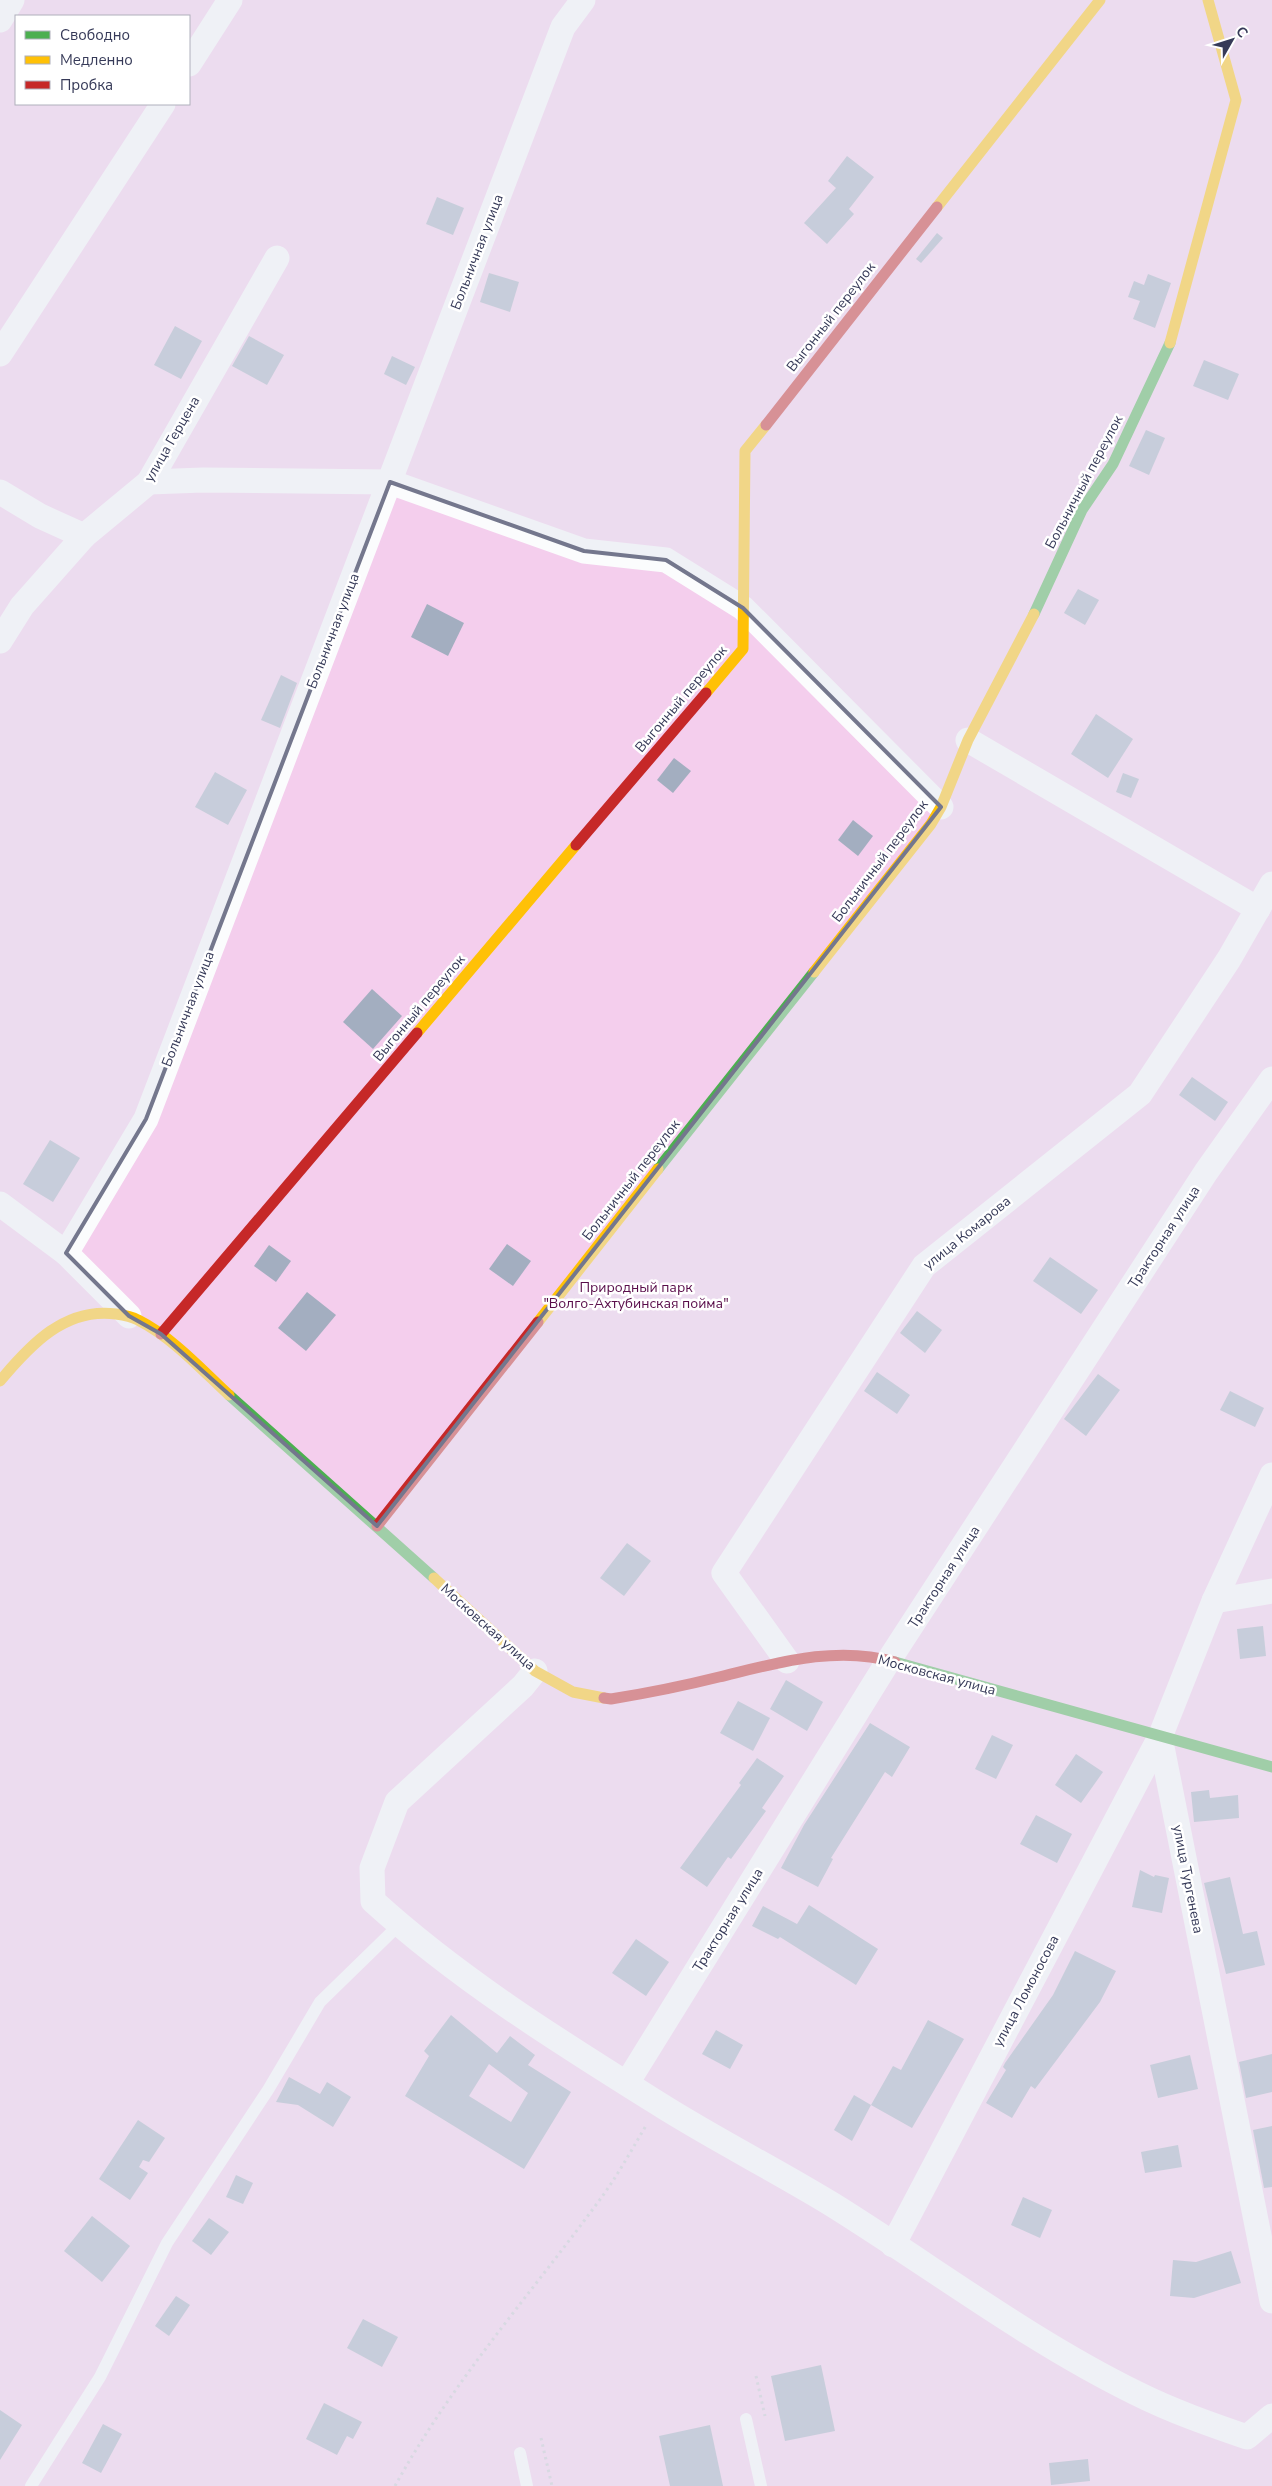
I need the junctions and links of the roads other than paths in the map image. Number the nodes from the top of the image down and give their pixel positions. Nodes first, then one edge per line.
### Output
1 (12, 0) edge
2 (230, 0) edge
3 (583, 0) edge
4 (1100, 0) edge
5 (1208, 0) edge
6 (0, 20) edge
7 (190, 62) edge
8 (162, 105) edge
9 (277, 258) dead end
10 (0, 354) edge
11 (149, 482) junction
12 (390, 482) junction
13 (0, 492) edge
14 (84, 536) junction
15 (743, 608) junction
16 (0, 641) edge
17 (968, 740) junction
18 (941, 807) junction
19 (1272, 884) edge
20 (1258, 909) junction
21 (1272, 1079) edge
22 (0, 1204) edge
23 (66, 1253) junction
24 (129, 1316) junction
25 (161, 1334) junction
26 (0, 1381) edge
27 (1272, 1475) edge
28 (377, 1526) junction
29 (1272, 1592) edge
30 (1214, 1601) junction
31 (889, 1660) junction
32 (787, 1661) junction
33 (536, 1671) junction
34 (1160, 1737) junction
35 (1272, 1767) edge
36 (399, 1925) junction
37 (627, 2083) junction
38 (893, 2245) junction
39 (1272, 2301) edge
40 (1272, 2416) edge
41 (746, 2419) dead end
42 (1247, 2437) junction
43 (1272, 2441) edge
44 (520, 2452) dead end
45 (31, 2486) edge
46 (527, 2486) edge
47 (761, 2486) edge

1 - 6 street
2 - 7 street
3 - 12 street, Больничная улица
4 - 15 street, Выгонный переулок
5 - 17 street, Больничный переулок
8 - 10 street
9 - 11 street, улица Герцена
11 - 12 street
11 - 14 street, улица Герцена
12 - 15 street
12 - 23 street, Больничная улица
13 - 14 street
14 - 16 street, улица Герцена
15 - 18 street
15 - 25 street, Выгонный переулок
17 - 18 street, Больничный переулок
17 - 20 street
18 - 28 street, Больничный переулок
19 - 20 street, улица Комарова
20 - 32 street, улица Комарова
21 - 31 street, Тракторная улица
22 - 23 street, Московская улица
23 - 24 street, Московская улица
24 - 25 street, Московская улица
24 - 26 street
25 - 28 street, Московская улица
27 - 30 street
28 - 33 street, Московская улица
29 - 30 street
30 - 34 street
31 - 32 street, Московская улица
31 - 34 street, Московская улица
31 - 37 street, Тракторная улица
32 - 33 street, Московская улица
33 - 36 street
34 - 35 street, Московская улица
34 - 38 street, улица Ломоносова
34 - 39 street, улица Тургенева
36 - 37 street
36 - 45 lane
37 - 38 street
38 - 42 street
40 - 42 street
41 - 47 lane
42 - 43 street
44 - 46 lane

